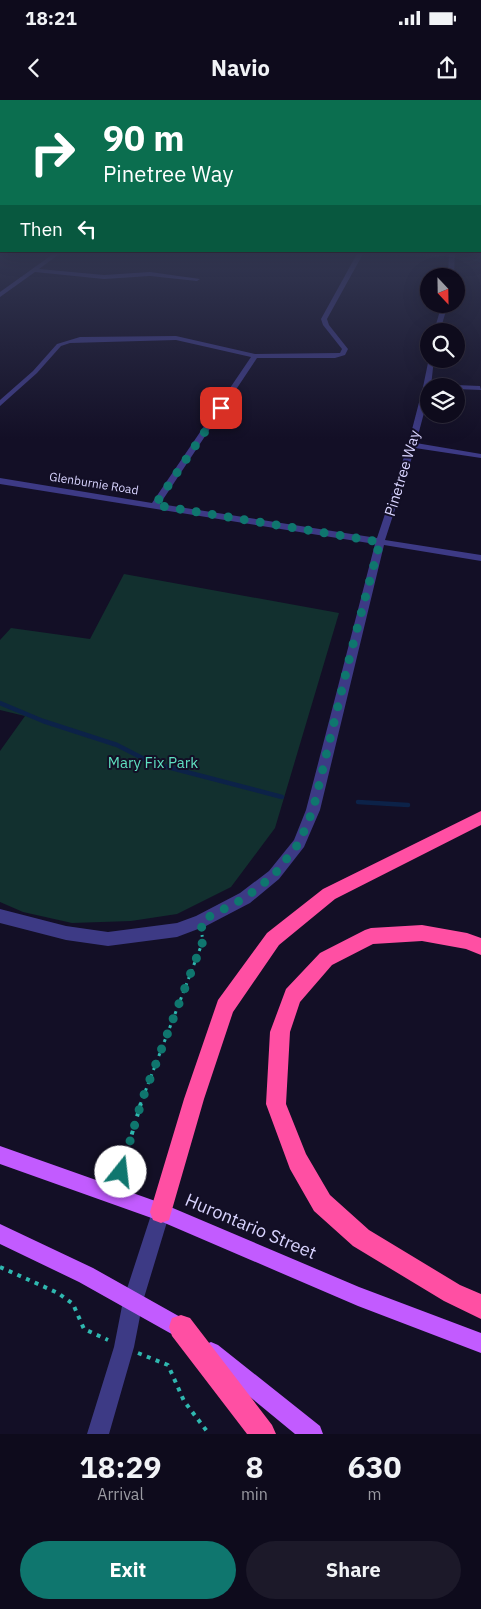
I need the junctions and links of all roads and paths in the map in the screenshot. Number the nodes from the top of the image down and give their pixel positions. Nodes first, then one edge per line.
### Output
1 (327, 314) edge
2 (255, 356) junction
3 (465, 387) edge
4 (480, 388) edge
5 (0, 404) edge
6 (420, 416) edge
7 (412, 445) junction
8 (481, 456) edge
9 (0, 481) edge
10 (155, 505) junction
11 (380, 542) junction
12 (481, 558) edge
13 (481, 818) edge
14 (0, 916) edge
15 (201, 921) junction
16 (481, 947) edge
17 (0, 1155) edge
18 (121, 1172) dead end
19 (162, 1212) junction
20 (0, 1234) edge
21 (0, 1267) edge
22 (133, 1301) junction
23 (481, 1308) edge
24 (181, 1328) junction
25 (89, 1333) dead end
26 (481, 1343) edge
27 (168, 1365) dead end
28 (98, 1434) edge
29 (209, 1434) edge
30 (263, 1434) edge
31 (312, 1434) edge

1 - 2 street
2 - 5 street
2 - 10 street
3 - 4 street
6 - 7 street, Pinetree Way
7 - 8 street
7 - 11 street, Pinetree Way
9 - 10 street, Glenburnie Road
10 - 11 street, Glenburnie Road
11 - 12 street, Glenburnie Road
11 - 15 street, Pinetree Way
13 - 19 highway
14 - 15 street, Pinetree Way
15 - 18 path
16 - 23 highway
17 - 19 main road, Hurontario Street
19 - 22 street
19 - 26 main road, Hurontario Street
20 - 22 main road
21 - 25 path
22 - 24 main road
22 - 28 street
24 - 30 highway
24 - 31 main road
27 - 29 path

